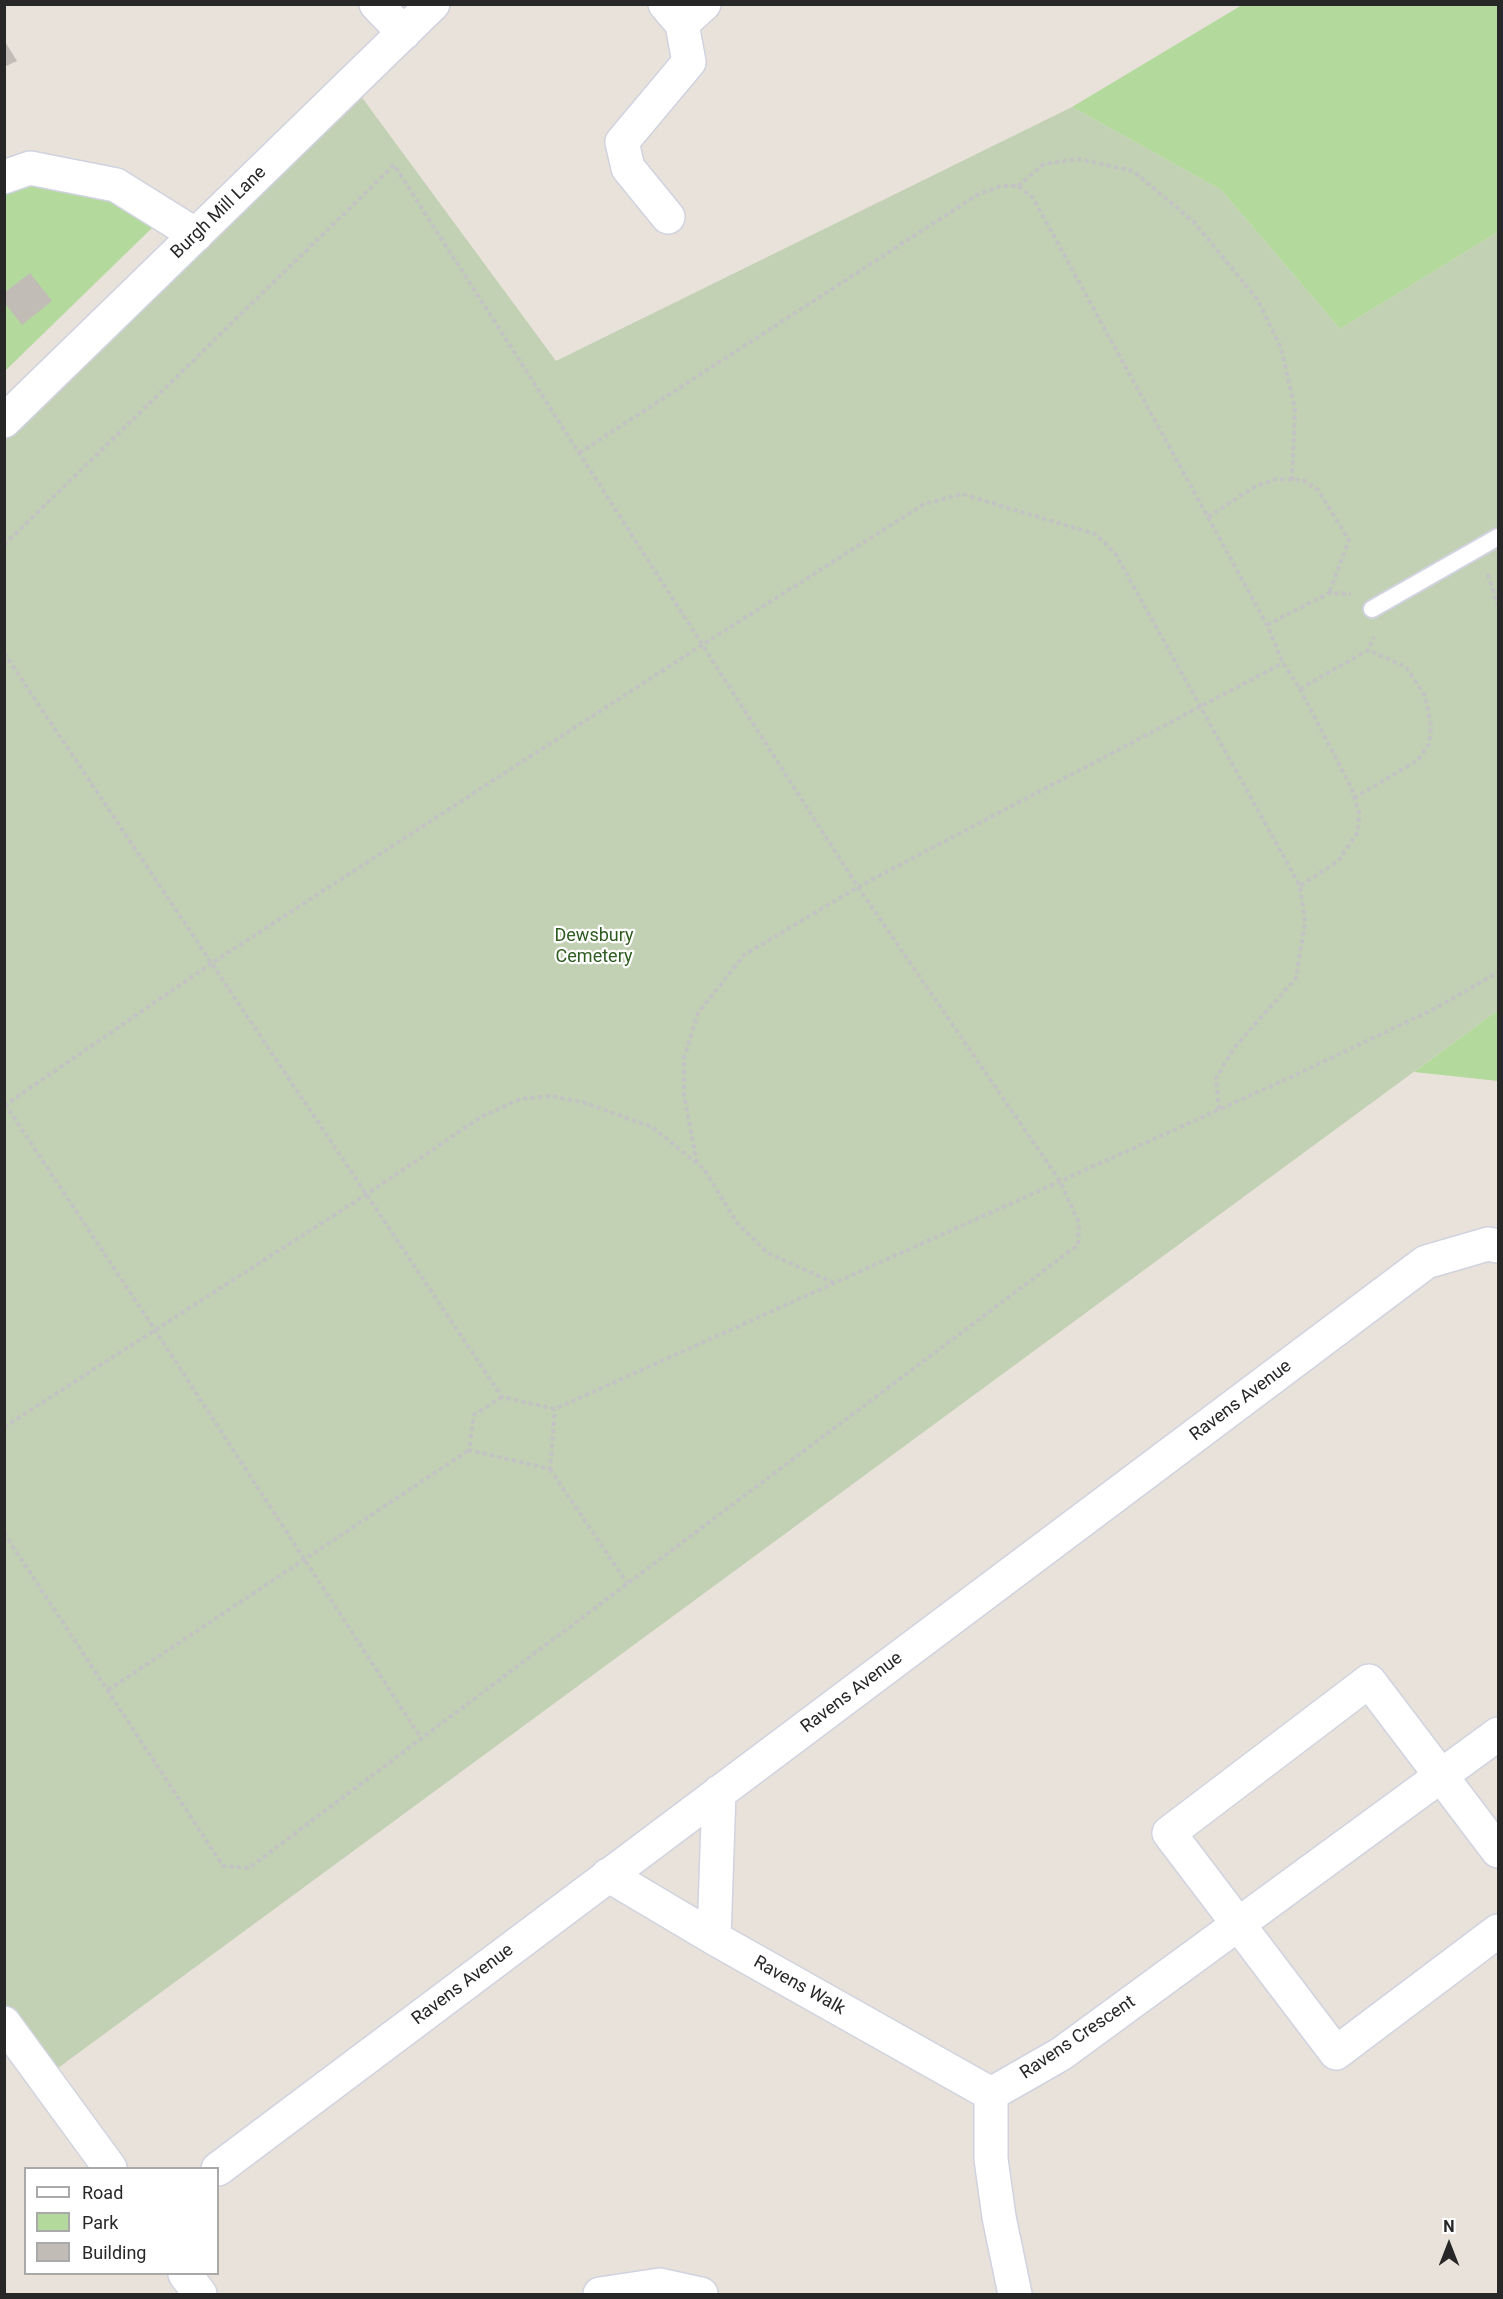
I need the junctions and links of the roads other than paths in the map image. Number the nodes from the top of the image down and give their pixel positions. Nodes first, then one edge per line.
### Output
1 (376, 4) edge
2 (433, 4) edge
3 (684, 11) edge
4 (404, 33) junction
5 (4, 177) edge
6 (668, 217) dead end
7 (196, 235) junction
8 (4, 421) edge
9 (1498, 537) edge
10 (1372, 609) road end
11 (1498, 1246) edge
12 (1498, 1734) edge
13 (1442, 1776) junction
14 (719, 1792) junction
15 (1498, 1851) edge
16 (608, 1875) junction
17 (1239, 1924) junction
18 (1498, 1931) edge
19 (714, 1938) junction
20 (4, 2023) edge
21 (991, 2094) junction
22 (109, 2167) edge
23 (219, 2168) edge
24 (186, 2275) edge
25 (200, 2295) edge
26 (600, 2295) edge
27 (701, 2295) edge
28 (1015, 2295) edge

1 - 4 street
2 - 4 street, Burgh Mill Lane
3 - 6 street
4 - 7 street, Burgh Mill Lane
5 - 7 street
7 - 8 street, Burgh Mill Lane
9 - 10 lane
11 - 14 street, Ravens Avenue
12 - 13 street, Ravens Crescent
13 - 15 street
13 - 17 street, Ravens Crescent
13 - 17 street
14 - 16 street, Ravens Avenue
14 - 19 street
16 - 19 street, Ravens Walk
16 - 23 street, Ravens Avenue
17 - 18 street
17 - 21 street, Ravens Crescent
19 - 21 street, Ravens Walk
20 - 22 street
21 - 28 street
24 - 25 street
26 - 27 street

